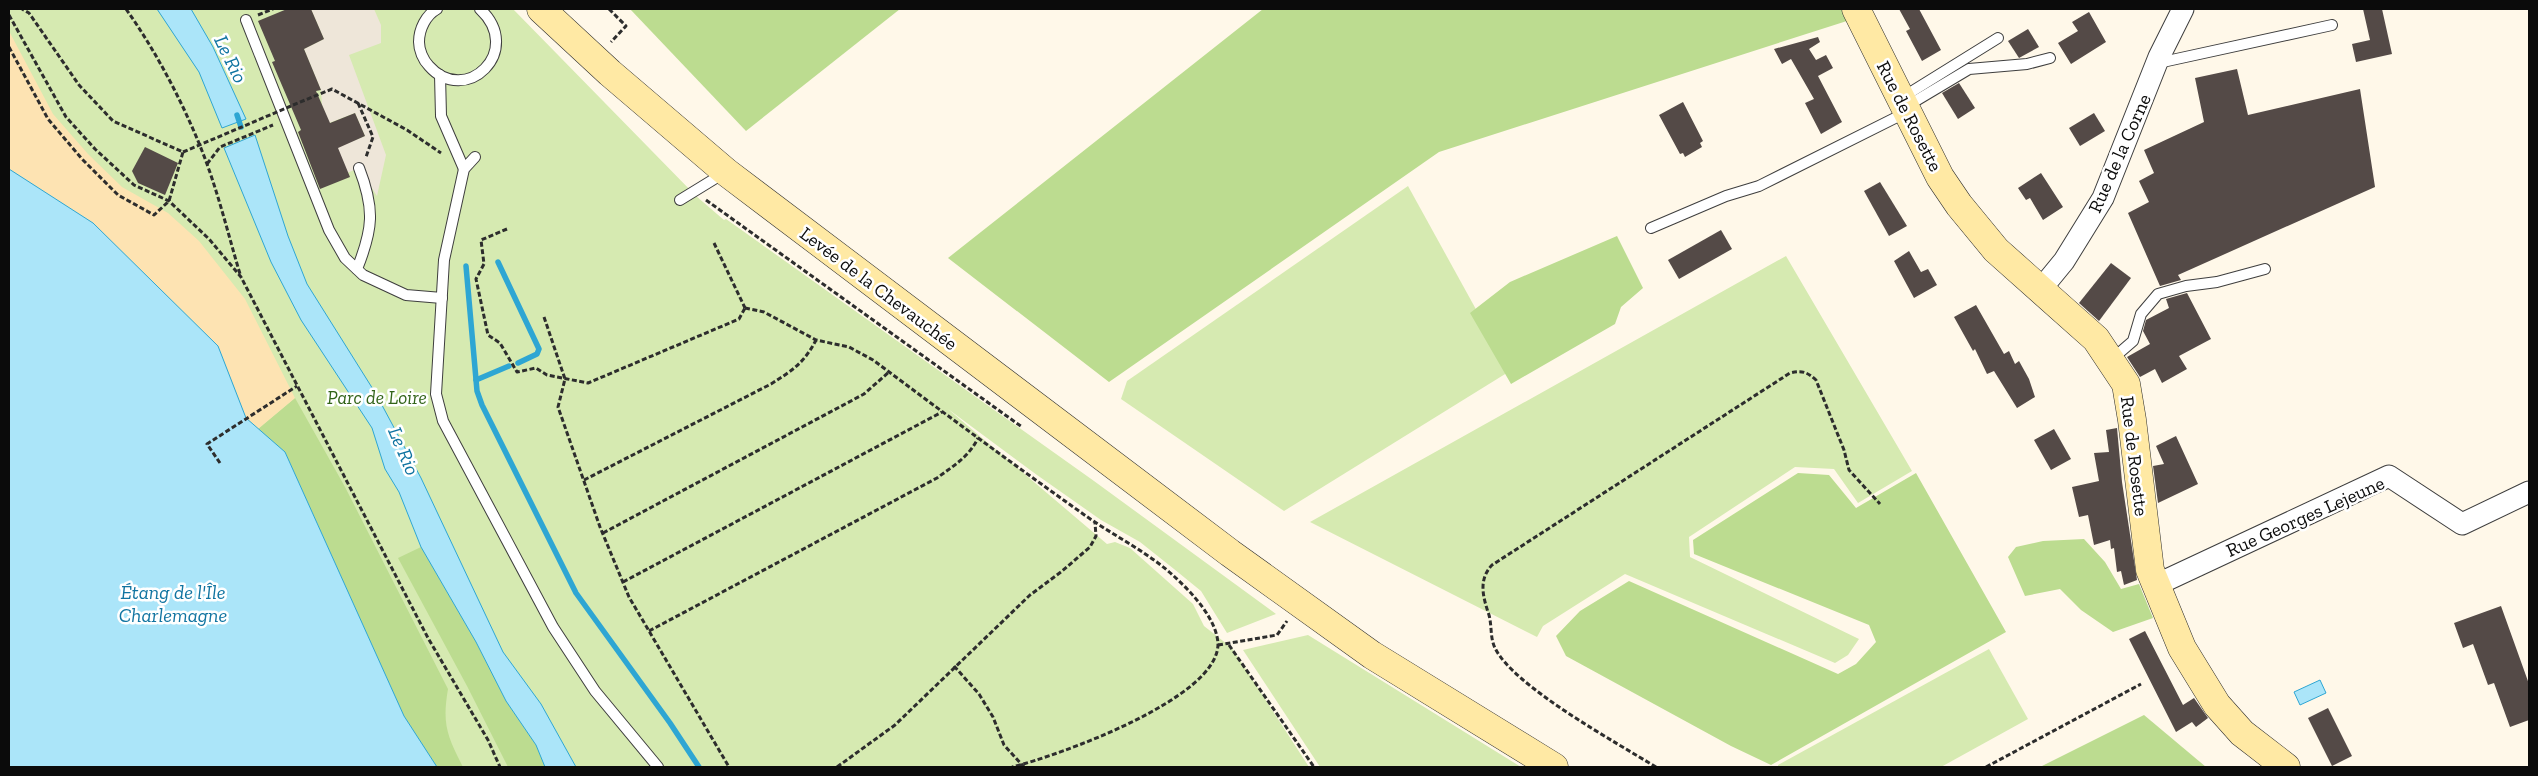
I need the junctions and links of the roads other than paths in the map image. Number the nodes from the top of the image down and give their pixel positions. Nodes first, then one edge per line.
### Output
1 (437, 9) edge
2 (480, 9) edge
3 (541, 9) edge
4 (1856, 9) edge
5 (2183, 9) edge
6 (246, 20) dead end
7 (2332, 25) dead end
8 (1998, 38) dead end
9 (2050, 58) dead end
10 (2157, 63) junction
11 (440, 75) junction
12 (1905, 105) junction
13 (475, 157) dead end
14 (359, 168) road end
15 (464, 169) junction
16 (726, 172) junction
17 (680, 200) dead end
18 (1651, 228) dead end
19 (2265, 269) dead end
20 (358, 270) junction
21 (2041, 289) junction
22 (442, 298) junction
23 (2110, 360) junction
24 (2529, 492) edge
25 (2156, 585) junction
26 (658, 767) edge
27 (1554, 767) edge
28 (2286, 767) edge

1 - 11 lane
2 - 11 lane
3 - 16 street, Levée de la Chevauchée
4 - 12 street, Rue de Rosette
5 - 10 street, Rue de la Corne
6 - 20 lane
7 - 10 lane
8 - 12 lane
9 - 12 lane
10 - 21 street, Rue de la Corne
11 - 15 lane
12 - 18 lane
12 - 21 street, Rue de Rosette
13 - 15 lane
14 - 20 lane
15 - 22 lane
16 - 17 lane
16 - 27 street, Levée de la Chevauchée
19 - 23 lane
20 - 22 lane
21 - 23 street, Rue de Rosette
22 - 26 lane
23 - 25 street, Rue de Rosette
24 - 25 street, Rue Georges Lejeune
25 - 28 street, Rue de Rosette

